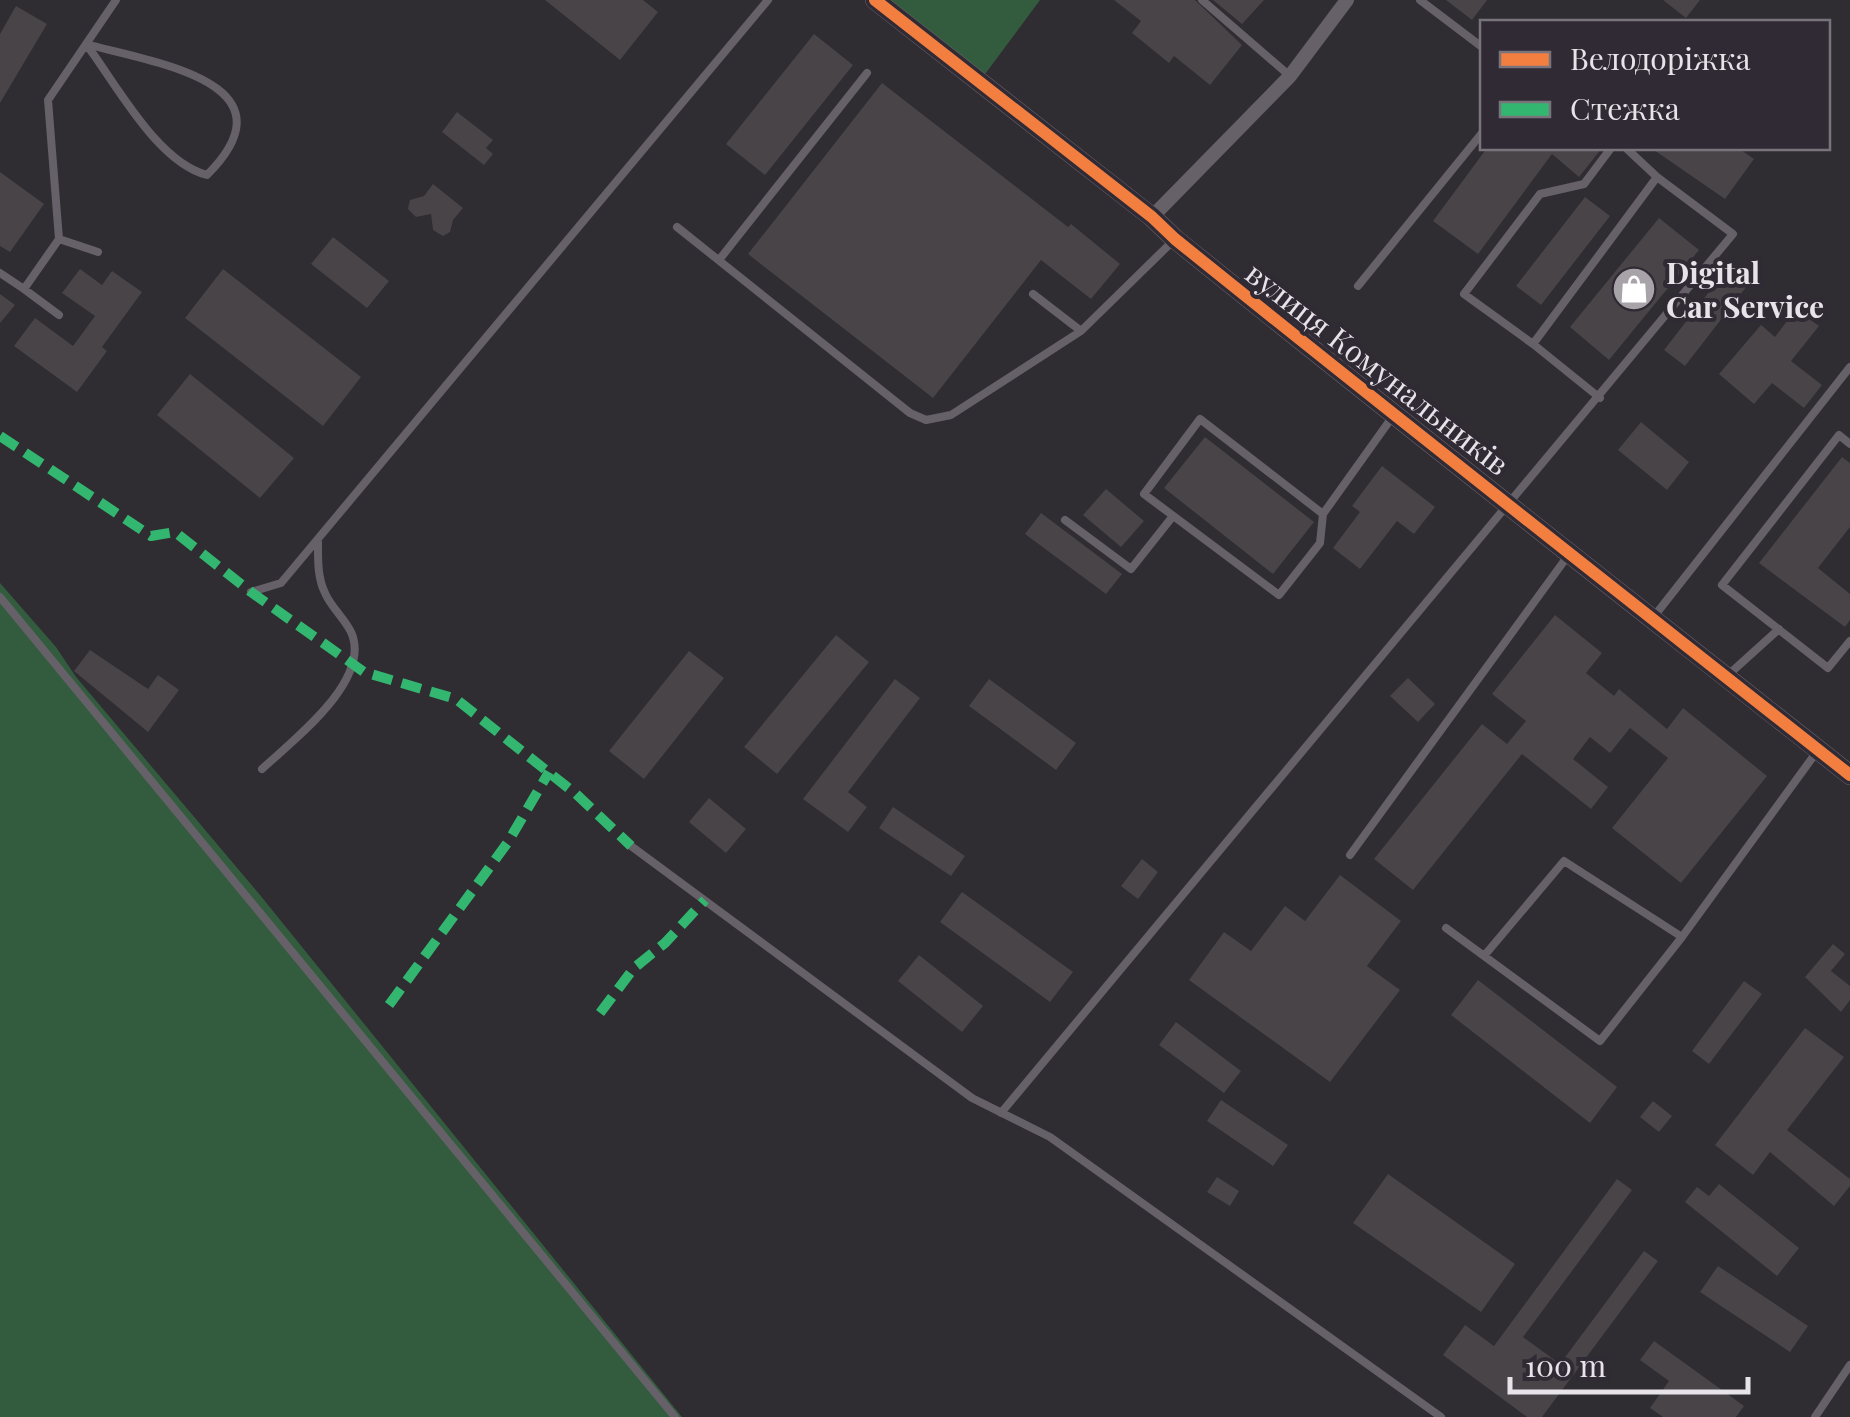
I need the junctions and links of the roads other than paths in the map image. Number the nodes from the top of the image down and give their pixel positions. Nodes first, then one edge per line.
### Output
1 (116, 0) edge
2 (768, 0) edge
3 (876, 0) edge
4 (1202, 0) edge
5 (1347, 0) edge
6 (1420, 0) edge
7 (86, 44) junction
8 (1480, 45) edge
9 (866, 73) dead end
10 (1290, 76) junction
11 (1480, 136) edge
12 (1610, 150) edge
13 (1628, 150) edge
14 (1657, 177) junction
15 (1152, 217) junction
16 (677, 227) dead end
17 (59, 239) junction
18 (1175, 239) junction
19 (98, 252) dead end
20 (719, 260) junction
21 (0, 273) edge
22 (1358, 286) dead end
23 (24, 288) junction
24 (1033, 294) dead end
25 (59, 315) dead end
26 (1081, 331) junction
27 (1532, 344) junction
28 (1850, 367) edge
29 (1600, 398) junction
30 (1393, 416) junction
31 (1850, 444) edge
32 (1510, 503) junction
33 (1323, 514) junction
34 (1173, 516) junction
35 (1065, 520) dead end
36 (318, 539) junction
37 (1570, 554) junction
38 (251, 592) dead end
39 (0, 597) edge
40 (1651, 620) junction
41 (1779, 629) junction
42 (1850, 641) edge
43 (1726, 676) junction
44 (1818, 750) junction
45 (262, 768) dead end
46 (1850, 775) edge
47 (630, 846) dead end
48 (1350, 855) dead end
49 (1446, 928) dead end
50 (1682, 937) junction
51 (1484, 956) junction
52 (1001, 1113) junction
53 (1850, 1365) edge
54 (675, 1417) edge
55 (1441, 1417) edge
56 (1814, 1417) edge

1 - 7 lane
2 - 36 lane
3 - 15 street, вулиця Комунальників
4 - 10 lane
5 - 10 street
6 - 8 lane
7 - 7 lane
7 - 17 lane
9 - 20 lane
10 - 15 street
11 - 22 lane
12 - 27 lane
13 - 14 lane
14 - 27 lane
14 - 29 lane
15 - 18 street, вулиця Комунальників
16 - 20 lane
17 - 19 lane
17 - 23 lane
18 - 26 lane
18 - 30 street, вулиця Комунальників
20 - 26 lane
21 - 23 lane
23 - 25 lane
24 - 26 lane
27 - 29 lane
28 - 40 lane
29 - 32 lane
30 - 32 street, вулиця Комунальників
30 - 33 lane
31 - 41 lane
32 - 37 street, вулиця Комунальників
32 - 52 lane
33 - 34 lane
33 - 34 lane
34 - 35 lane
36 - 38 lane
36 - 45 lane
37 - 40 street, вулиця Комунальників
37 - 48 lane
39 - 54 lane
40 - 43 street, вулиця Комунальників
41 - 42 lane
41 - 43 lane
43 - 44 street, вулиця Комунальників
44 - 46 street, вулиця Комунальників
44 - 50 lane
47 - 52 lane
49 - 51 lane
50 - 51 lane
50 - 51 lane
52 - 55 lane
53 - 56 lane

